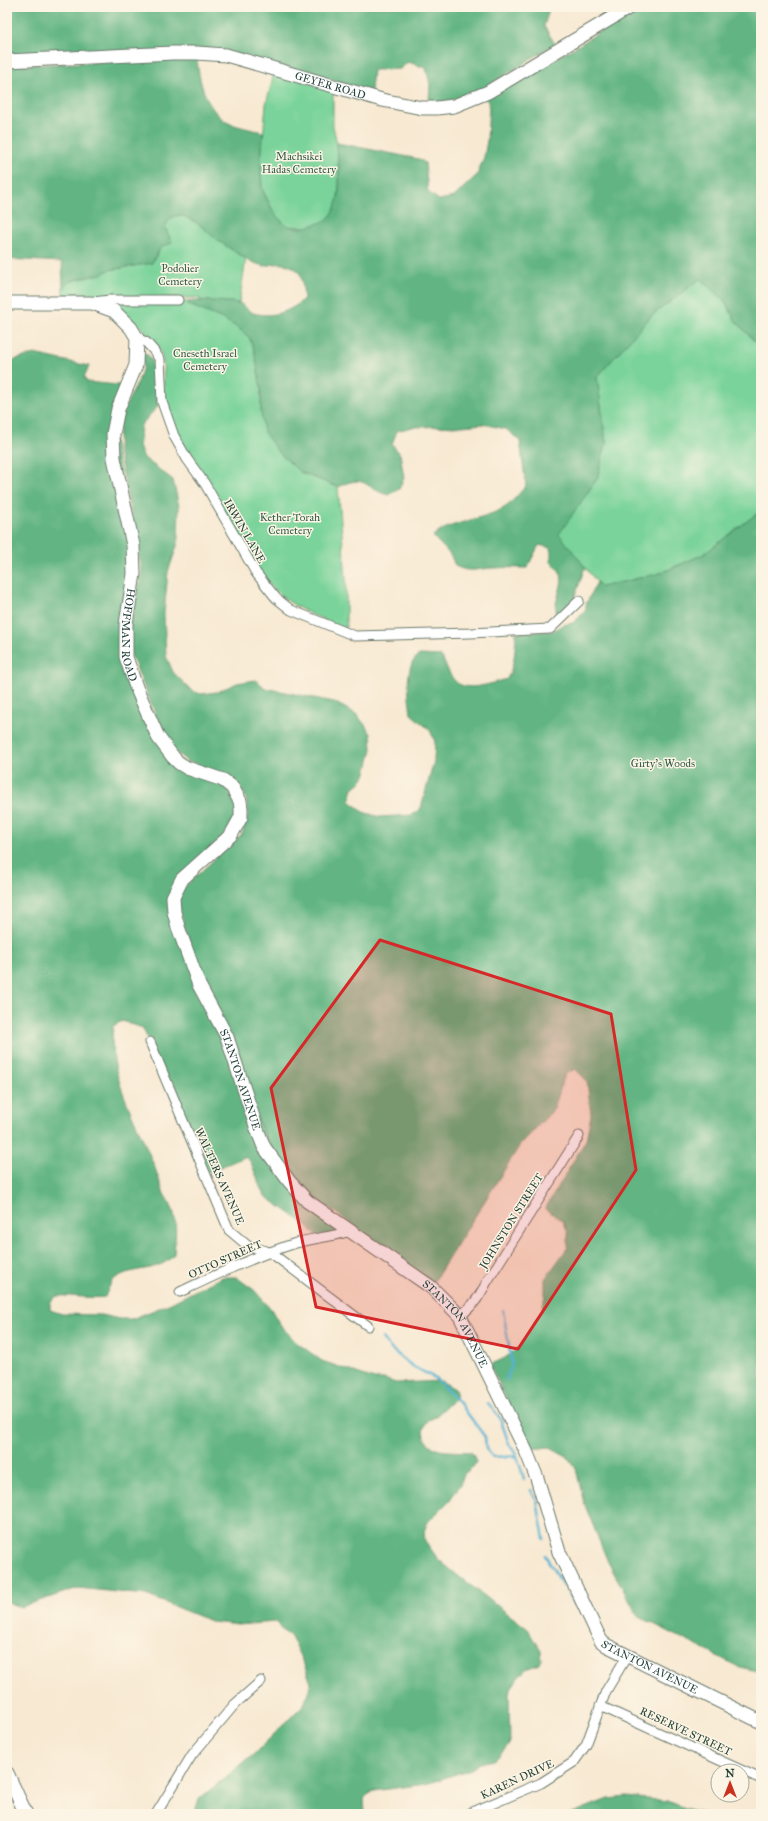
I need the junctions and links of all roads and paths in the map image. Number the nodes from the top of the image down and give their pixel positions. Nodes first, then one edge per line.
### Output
1 (630, 7) edge
2 (7, 61) edge
3 (178, 300) dead end
4 (7, 303) edge
5 (92, 303) junction
6 (137, 338) junction
7 (578, 601) dead end
8 (173, 897) joint
9 (150, 1042) dead end
10 (580, 1136) dead end
11 (350, 1231) junction
12 (270, 1252) junction
13 (180, 1292) dead end
14 (460, 1316) junction
15 (368, 1326) dead end
16 (627, 1656) junction
17 (261, 1681) dead end
18 (600, 1706) junction
19 (761, 1722) edge
20 (7, 1773) edge
21 (761, 1779) edge
22 (26, 1814) edge
23 (156, 1814) edge
24 (468, 1814) edge

1 - 2 street, GEYER ROAD
3 - 5 street
4 - 5 street
5 - 6 street
6 - 7 street, IRWIN LANE
6 - 8 street, HOFFMAN ROAD
8 - 11 street, STANTON AVENUE
9 - 12 street, WALTERS AVENUE
10 - 14 street, JOHNSTON STREET
11 - 12 street, OTTO STREET
11 - 14 street, STANTON AVENUE
12 - 13 street, OTTO STREET
12 - 15 street, WALTERS AVENUE
14 - 16 street, STANTON AVENUE
16 - 18 street, KAREN DRIVE
16 - 19 street, STANTON AVENUE
17 - 23 street
18 - 21 street, RESERVE STREET
18 - 24 street, KAREN DRIVE
20 - 22 street

